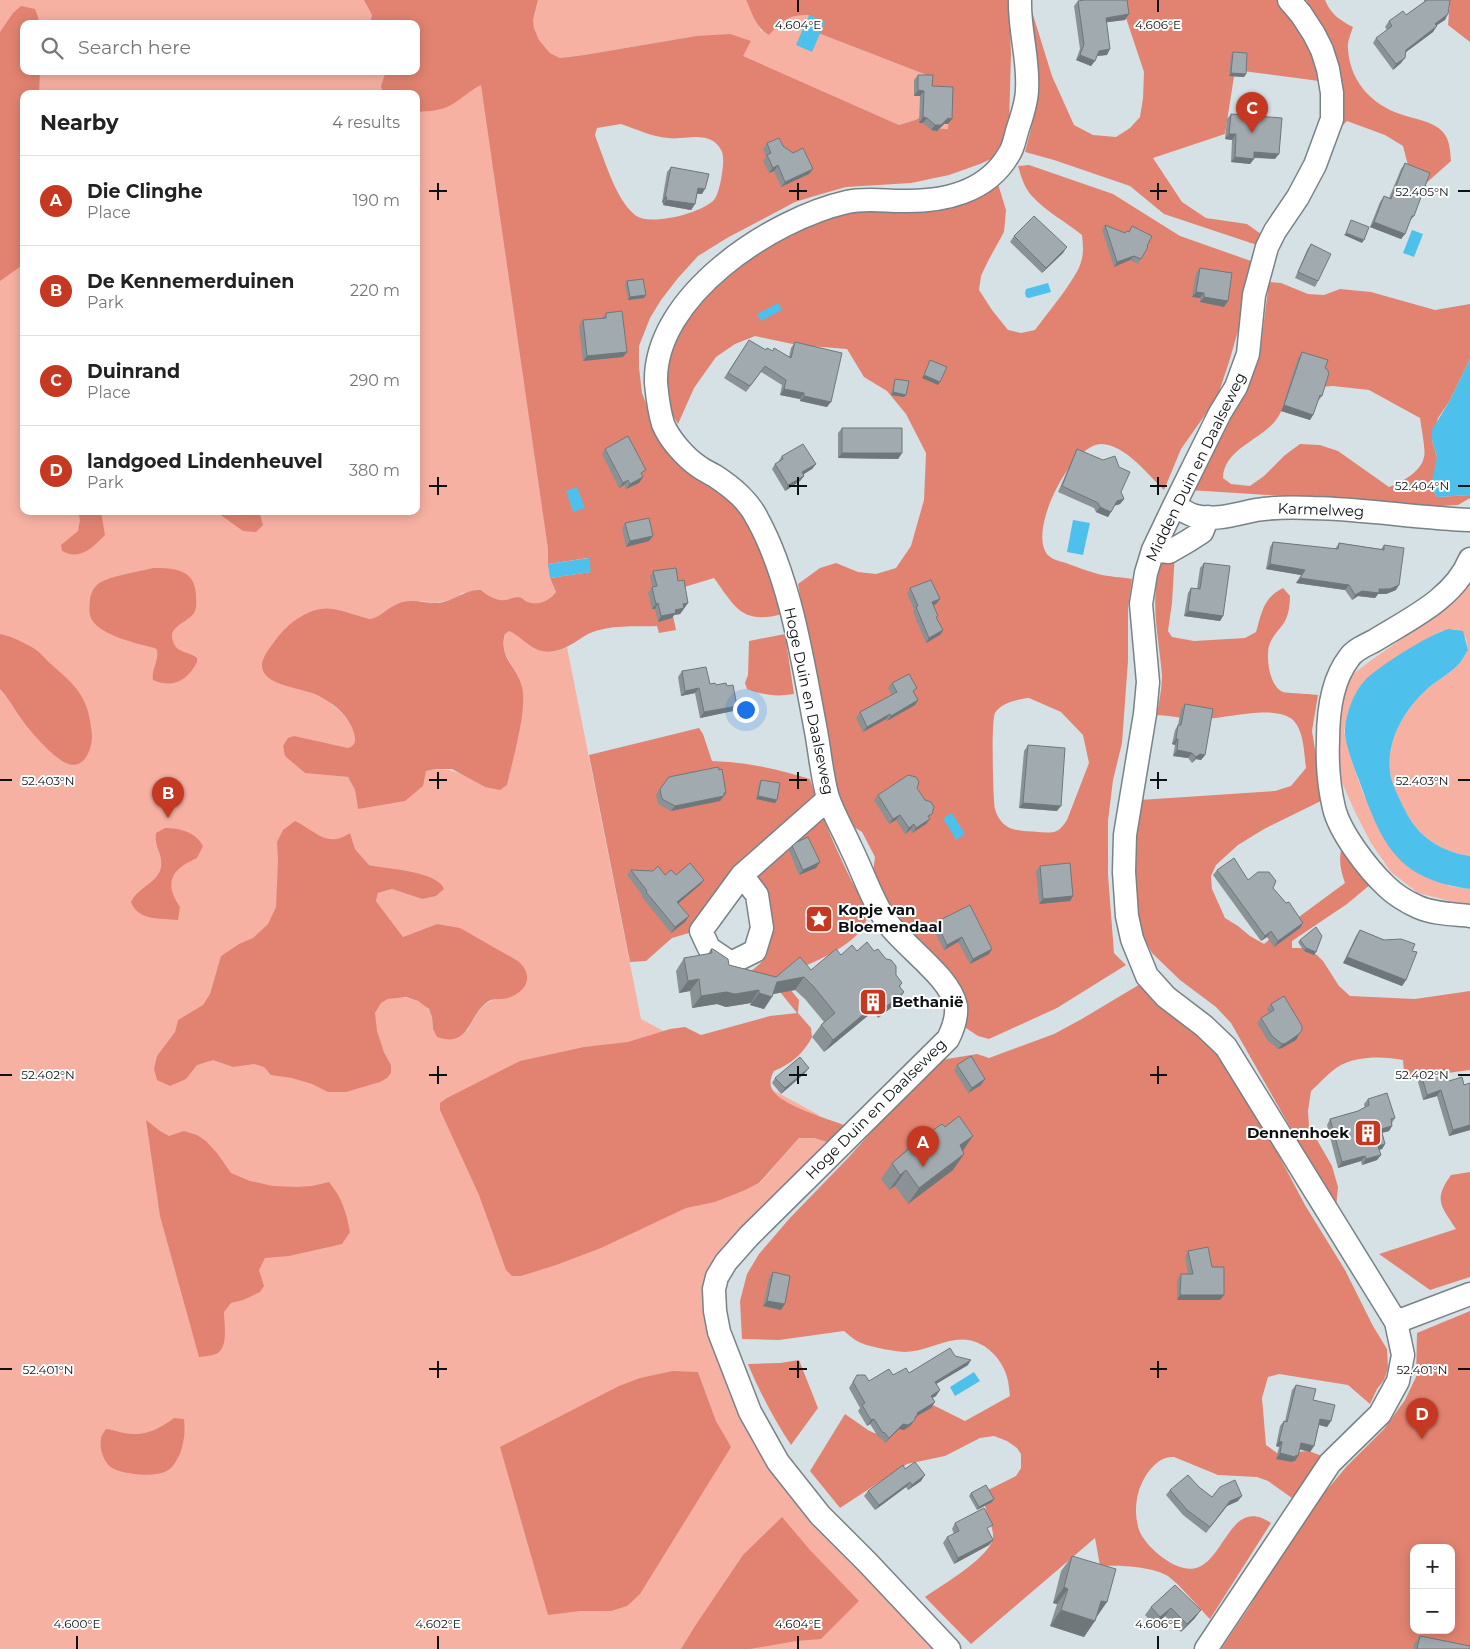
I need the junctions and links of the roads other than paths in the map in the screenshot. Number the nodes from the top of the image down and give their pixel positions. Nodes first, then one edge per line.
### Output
1 (1020, 0) edge
2 (1289, 0) edge
3 (1174, 506) junction
4 (1208, 517) junction
5 (1470, 520) edge
6 (1153, 550) junction
7 (1470, 559) edge
8 (828, 799) junction
9 (742, 874) dead end
10 (1470, 916) edge
11 (1470, 1294) edge
12 (1396, 1322) junction
13 (949, 1649) edge
14 (1206, 1649) edge

1 - 8 street, Hoge Duin en Daalseweg
2 - 3 street, Midden Duin en Daalseweg
3 - 4 street, Karmelweg
3 - 6 street, Midden Duin en Daalseweg
4 - 5 street, Karmelweg
4 - 6 street
6 - 12 street, Midden Duin en Daalseweg
7 - 10 street
8 - 9 street
8 - 13 street, Hoge Duin en Daalseweg
11 - 12 street
12 - 14 street, Midden Duin en Daalseweg

